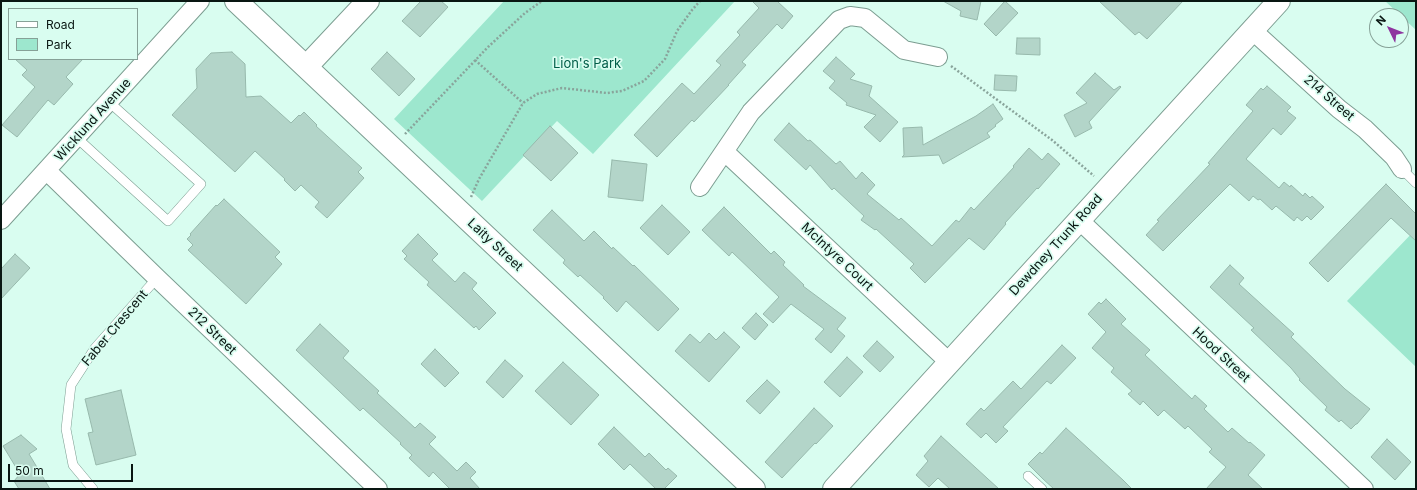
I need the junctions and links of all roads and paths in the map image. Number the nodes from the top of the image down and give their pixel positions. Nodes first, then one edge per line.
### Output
1 (200, 1) edge
2 (236, 1) edge
3 (368, 1) edge
4 (542, 1) edge
5 (700, 1) edge
6 (1279, 1) edge
7 (1252, 30) junction
8 (938, 57) joint
9 (475, 60) junction
10 (306, 66) junction
11 (109, 102) junction
12 (523, 103) junction
13 (77, 138) junction
14 (392, 148) junction
15 (725, 152) junction
16 (1402, 169) joint
17 (47, 171) junction
18 (1416, 183) edge
19 (700, 187) dead end
20 (1108, 188) junction
21 (462, 213) junction
22 (1, 220) edge
23 (1079, 220) junction
24 (157, 278) junction
25 (949, 362) junction
26 (1028, 476) dead end
27 (93, 489) edge
28 (378, 489) edge
29 (754, 489) edge
30 (834, 489) edge
31 (1042, 489) edge
32 (1364, 489) edge

1 - 11 street, Wicklund Avenue
2 - 10 street, Laity Street
3 - 10 street
4 - 9 path
5 - 12 path
6 - 7 street, Dewdney Trunk Road
7 - 16 street, 214 Street
7 - 20 street, Dewdney Trunk Road
8 - 15 street
8 - 20 path
9 - 12 path
9 - 14 path
10 - 14 street, Laity Street
11 - 13 street, Wicklund Avenue
11 - 13 lane
12 - 21 path
13 - 17 street, Wicklund Avenue
14 - 21 street, Laity Street
15 - 19 street
15 - 25 street, McIntyre Court
16 - 18 lane
17 - 22 street, Wicklund Avenue
17 - 24 street, 212 Street
20 - 23 street, Dewdney Trunk Road
21 - 29 street, Laity Street
23 - 25 street, Dewdney Trunk Road
23 - 32 street, Hood Street
24 - 27 lane, Faber Crescent
24 - 28 street, 212 Street
25 - 30 street, Dewdney Trunk Road
26 - 31 lane

